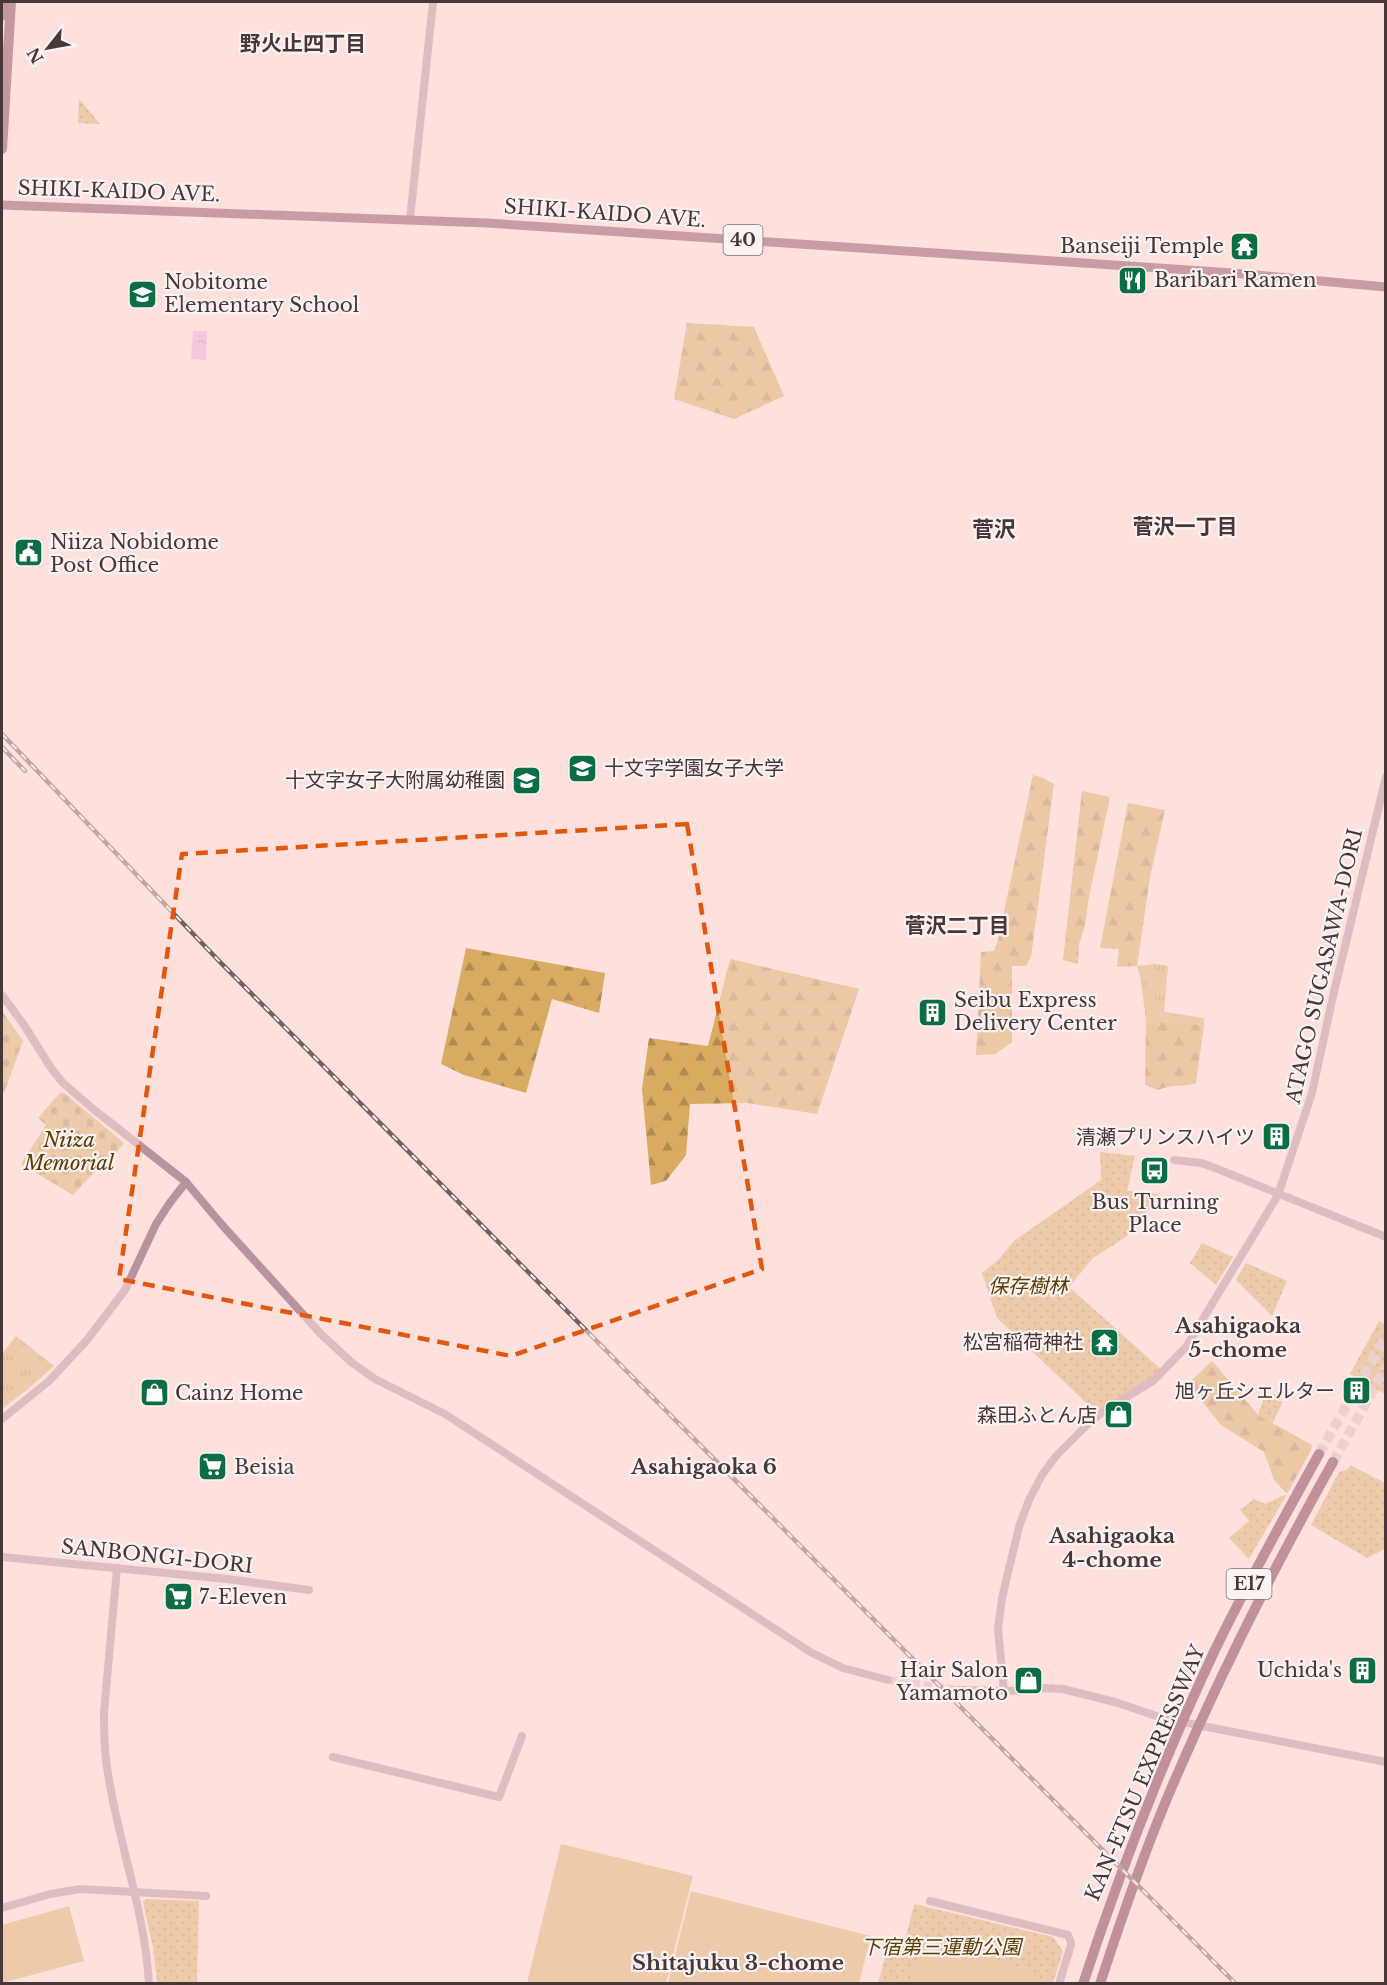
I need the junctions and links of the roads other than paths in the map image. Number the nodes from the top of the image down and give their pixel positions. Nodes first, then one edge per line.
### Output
1 (2, 2) edge
2 (11, 2) edge
3 (433, 2) edge
4 (2, 16) edge
5 (2, 149) edge
6 (2, 205) edge
7 (410, 219) junction
8 (1386, 287) edge
9 (1386, 777) edge
10 (2, 995) edge
11 (1174, 1160) dead end
12 (186, 1182) junction
13 (1278, 1195) junction
14 (1386, 1237) edge
15 (2, 1419) edge
16 (1319, 1454) tunnel mouth
17 (1333, 1462) tunnel mouth
18 (2, 1557) edge
19 (117, 1568) junction
20 (309, 1590) dead end
21 (888, 1680) tunnel mouth
22 (958, 1689) tunnel mouth
23 (1004, 1691) junction
24 (522, 1736) dead end
25 (333, 1757) dead end
26 (1386, 1762) edge
27 (134, 1891) junction
28 (206, 1896) dead end
29 (930, 1901) dead end
30 (2, 1908) edge
31 (149, 1983) edge
32 (1059, 1983) edge
33 (1083, 1983) edge
34 (1100, 1983) edge

1 - 4 highway
2 - 5 highway
3 - 7 street
6 - 7 main road, SHIKI-KAIDO AVE. / 40
7 - 8 main road, SHIKI-KAIDO AVE. / 40
9 - 13 street, ATAGO SUGASAWA-DORI
10 - 12 street
11 - 13 street
12 - 15 street
12 - 21 street
13 - 14 street
13 - 23 street, ATAGO SUGASAWA-DORI
16 - 33 highway, KAN-ETSU EXPRESSWAY / E17
17 - 34 highway, KAN-ETSU EXPRESSWAY / E17
18 - 19 street, SANBONGI-DORI
19 - 20 street, SANBONGI-DORI
19 - 27 street
22 - 23 street
23 - 26 street
24 - 25 street
27 - 28 street
27 - 30 street
27 - 31 street
29 - 32 street

